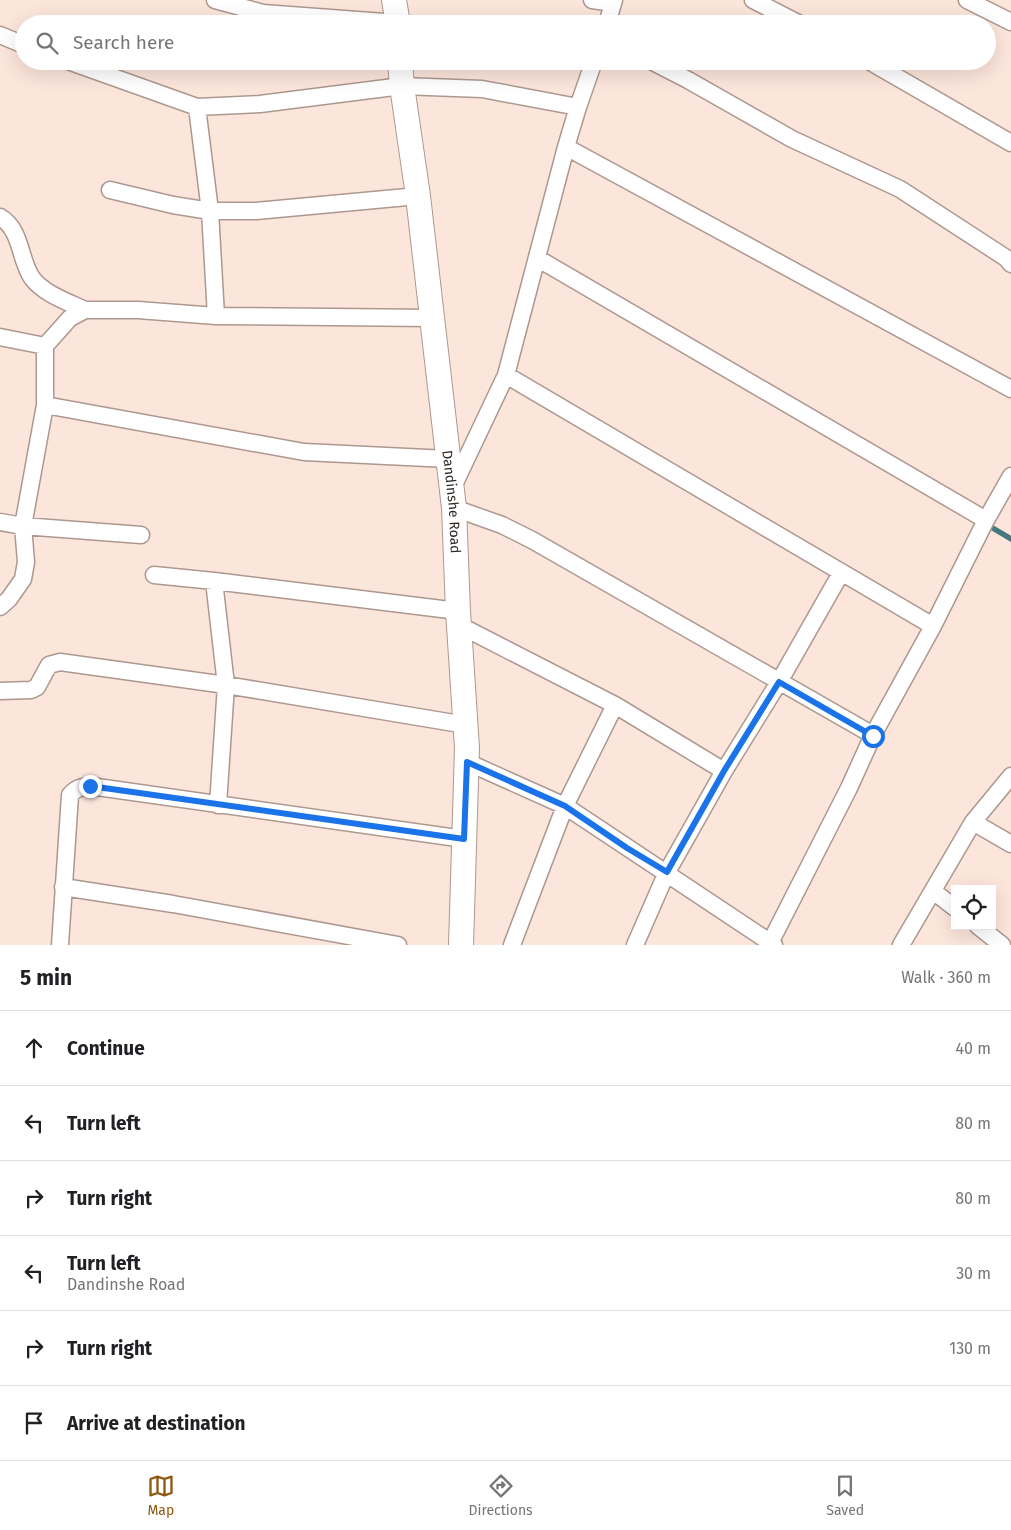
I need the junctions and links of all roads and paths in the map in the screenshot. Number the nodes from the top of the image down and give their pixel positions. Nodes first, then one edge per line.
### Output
1 (215, 0) edge
2 (592, 0) edge
3 (753, 0) edge
4 (967, 0) edge
5 (614, 2) edge
6 (352, 15) edge
7 (610, 15) edge
8 (782, 15) edge
9 (1011, 22) edge
10 (0, 35) edge
11 (15, 41) edge
12 (93, 70) edge
13 (401, 70) edge
14 (591, 70) edge
15 (669, 70) edge
16 (885, 70) edge
17 (402, 86) junction
18 (197, 107) junction
19 (578, 107) junction
20 (1011, 143) edge
21 (566, 147) junction
22 (110, 190) dead end
23 (418, 196) junction
24 (210, 211) junction
25 (0, 217) edge
26 (1009, 257) edge
27 (537, 258) junction
28 (85, 310) junction
29 (216, 316) junction
30 (432, 318) junction
31 (0, 337) edge
32 (45, 346) junction
33 (506, 375) junction
34 (1011, 389) edge
35 (45, 405) junction
36 (448, 460) junction
37 (1011, 476) edge
38 (453, 499) junction
39 (986, 520) junction
40 (0, 522) edge
41 (23, 526) junction
42 (141, 535) dead end
43 (841, 573) junction
44 (154, 575) dead end
45 (214, 581) junction
46 (0, 607) edge
47 (458, 618) junction
48 (933, 626) junction
49 (779, 682) junction
50 (226, 685) junction
51 (0, 692) edge
52 (615, 705) junction
53 (466, 725) junction
54 (873, 736) junction
55 (467, 762) junction
56 (724, 771) junction
57 (1011, 776) edge
58 (218, 805) junction
59 (565, 806) junction
60 (973, 822) junction
61 (464, 839) junction
62 (1011, 844) edge
63 (667, 872) junction
64 (63, 887) junction
65 (933, 891) junction
66 (951, 905) edge
67 (983, 930) edge
68 (464, 944) edge
69 (771, 944) edge
70 (60, 945) edge
71 (398, 945) edge
72 (512, 945) edge
73 (635, 945) edge
74 (902, 945) edge
75 (1002, 945) edge

1 - 6 street
2 - 5 street
3 - 8 street
4 - 9 street
5 - 7 street
10 - 11 street
12 - 18 street
13 - 17 street, Dandinshe Road
14 - 19 street
15 - 26 street
16 - 20 street
17 - 18 street
17 - 19 street
17 - 23 street, Dandinshe Road
18 - 24 street
19 - 21 street
21 - 27 street
21 - 34 street
22 - 24 street
23 - 24 street
23 - 30 street, Dandinshe Road
24 - 29 street
25 - 28 street
27 - 33 street
27 - 39 street
28 - 29 street
28 - 32 street
29 - 30 street
30 - 36 street, Dandinshe Road
31 - 32 street
32 - 35 street
33 - 38 street
33 - 43 street
35 - 36 street
35 - 41 street
36 - 38 street, Dandinshe Road
37 - 39 street
38 - 47 street, Dandinshe Road
38 - 49 street
39 - 48 street
40 - 41 street
41 - 42 street
41 - 46 street
43 - 48 street
43 - 49 street
44 - 45 street
45 - 47 street
45 - 50 street
47 - 52 street
47 - 53 street, Dandinshe Road
48 - 54 street
49 - 54 street
49 - 56 street
50 - 51 street
50 - 53 street
50 - 58 street
52 - 56 street
52 - 59 street
53 - 55 street, Dandinshe Road
54 - 69 street
55 - 59 street
55 - 61 street, Dandinshe Road
56 - 63 street
57 - 60 street
58 - 61 street
58 - 64 street
59 - 63 street
59 - 72 street
60 - 62 street
60 - 65 street
61 - 68 street, Dandinshe Road
63 - 69 street
63 - 73 street
64 - 70 street
64 - 71 street
65 - 66 street
65 - 74 street
67 - 75 street

